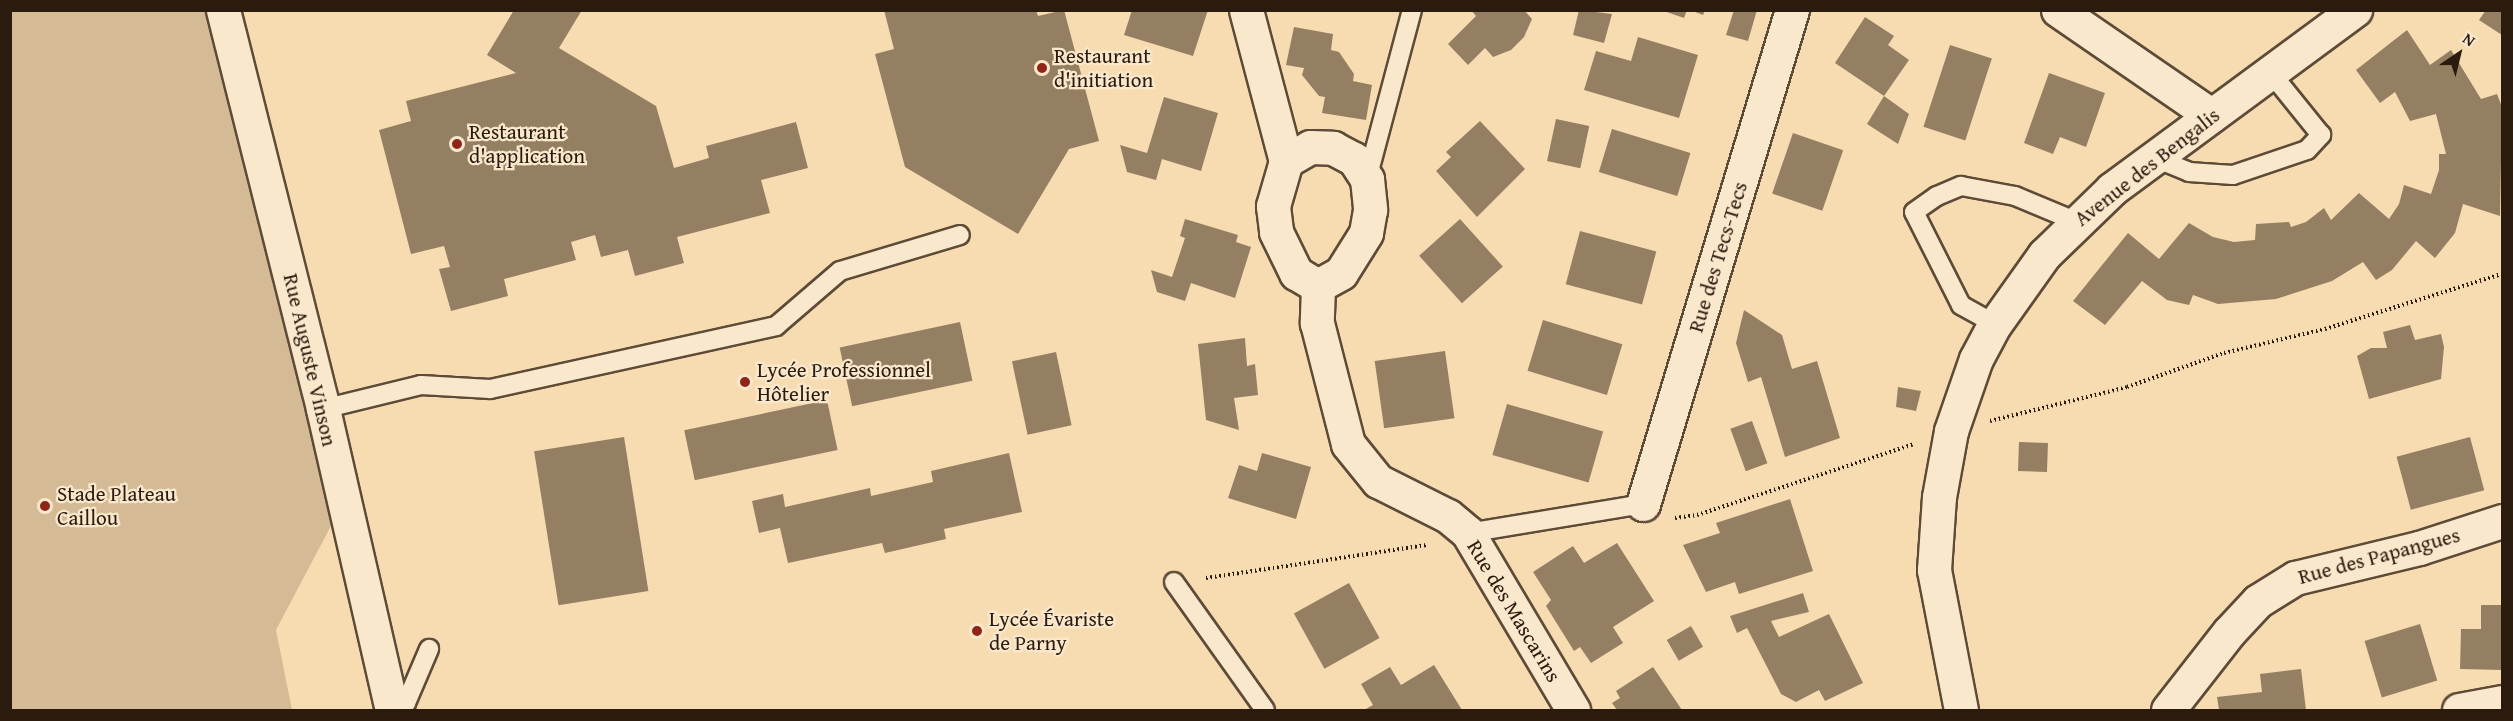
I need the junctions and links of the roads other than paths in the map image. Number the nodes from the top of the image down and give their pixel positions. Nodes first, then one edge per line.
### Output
1 (224, 10) edge
2 (1246, 10) edge
3 (1412, 10) edge
4 (1792, 10) edge
5 (2058, 10) edge
6 (2355, 10) edge
7 (2271, 73) junction
8 (2211, 115) junction
9 (2155, 158) junction
10 (1286, 161) junction
11 (1367, 179) junction
12 (2075, 221) junction
13 (960, 235) dead end
14 (1318, 286) junction
15 (1995, 324) junction
16 (323, 409) junction
17 (1643, 504) joint
18 (2502, 521) edge
19 (1468, 533) junction
20 (1174, 582) dead end
21 (429, 649) dead end
22 (2502, 702) edge
23 (392, 710) edge
24 (1265, 711) edge
25 (1573, 711) edge
26 (1961, 711) edge
27 (2168, 711) edge
28 (2459, 711) edge

1 - 16 street, Rue Auguste Vinson
2 - 10 street
3 - 11 lane
4 - 17 street, Rue des Tecs-Tecs
5 - 8 street
6 - 7 street, Avenue des Bengalis
7 - 8 street, Avenue des Bengalis
7 - 9 lane
8 - 9 street, Avenue des Bengalis
9 - 12 street, Avenue des Bengalis
10 - 11 street
10 - 14 street
11 - 14 street
12 - 15 street, Avenue des Bengalis
12 - 15 lane
13 - 16 lane
14 - 19 street, Rue des Mascarins
15 - 26 street, Avenue des Bengalis
16 - 23 street, Rue Auguste Vinson
17 - 19 lane
18 - 27 street, Rue des Papangues
19 - 25 street, Rue des Mascarins
20 - 24 lane
21 - 23 lane
22 - 28 street

